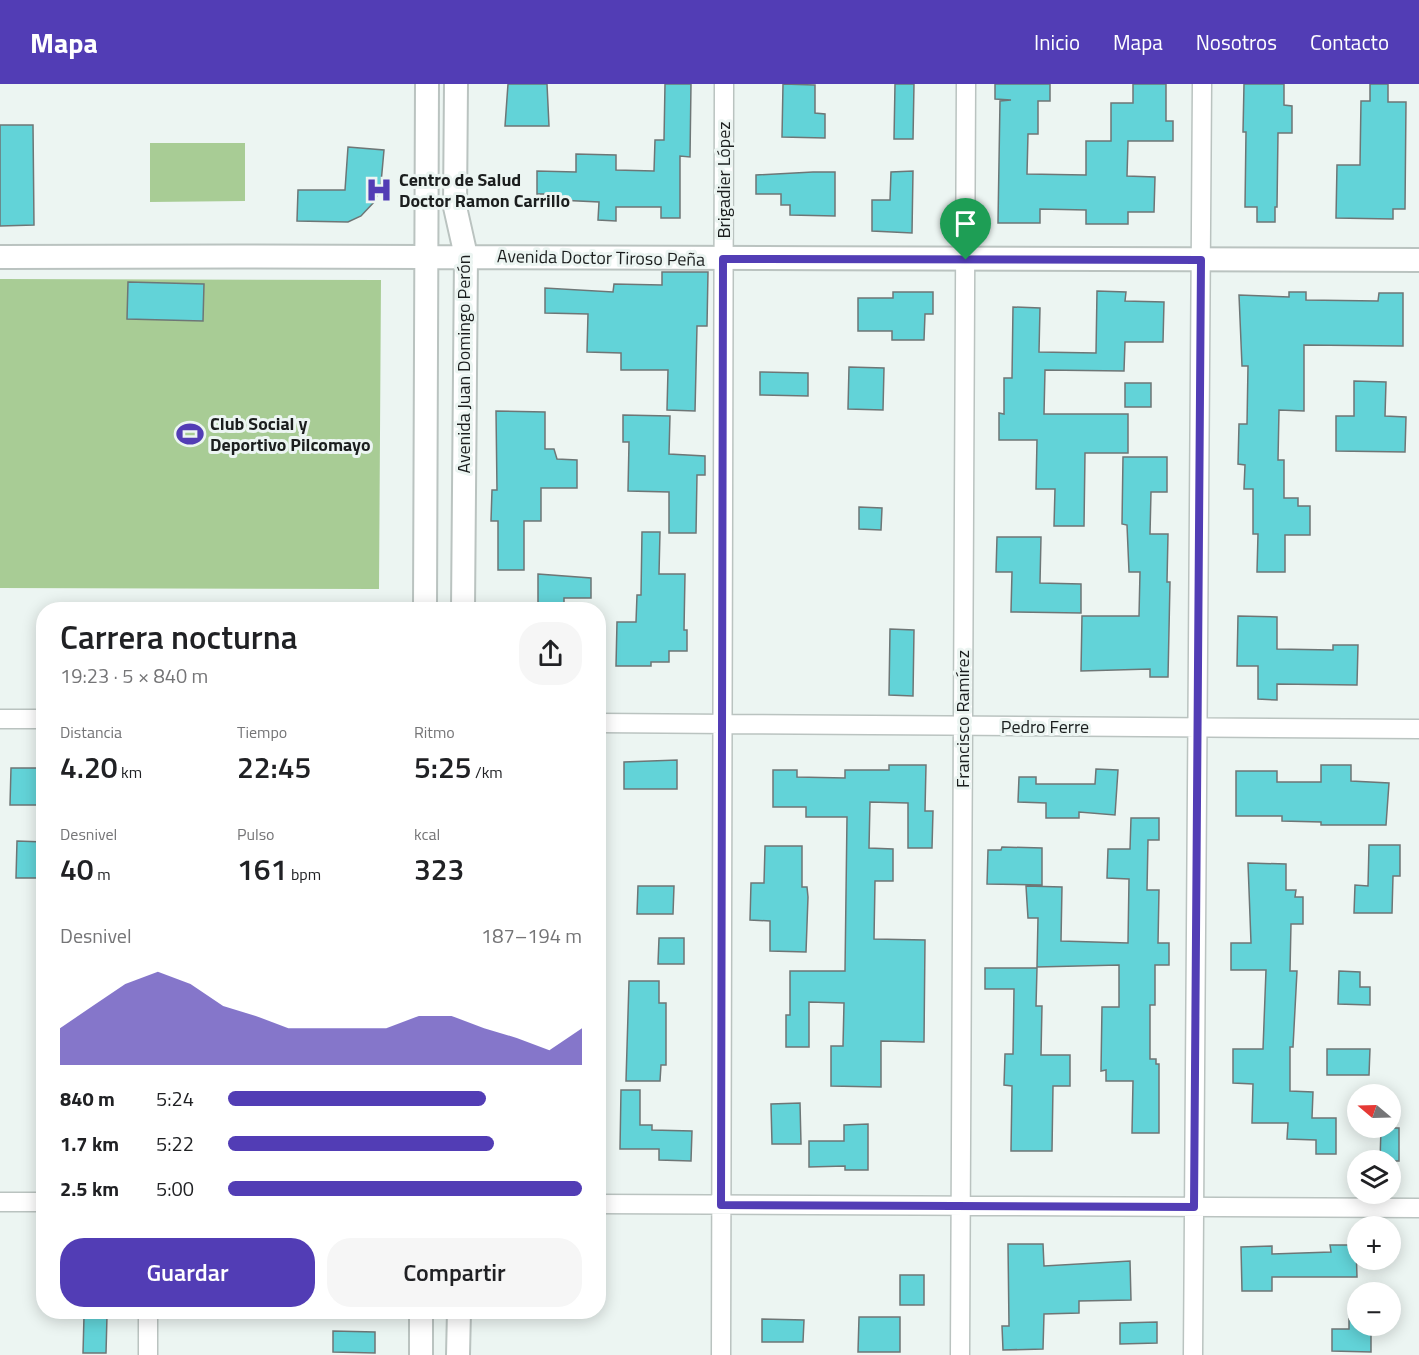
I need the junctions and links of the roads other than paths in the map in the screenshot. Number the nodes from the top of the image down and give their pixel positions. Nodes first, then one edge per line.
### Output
1 (427, 84) edge
2 (456, 84) edge
3 (724, 84) edge
4 (966, 84) edge
5 (1202, 84) edge
6 (426, 255) junction
7 (466, 256) junction
8 (0, 257) edge
9 (723, 259) junction
10 (966, 260) junction
11 (1201, 260) junction
12 (1419, 261) edge
13 (425, 602) edge
14 (464, 602) edge
15 (0, 719) edge
16 (36, 719) edge
17 (606, 723) edge
18 (723, 724) junction
19 (963, 726) junction
20 (1197, 728) junction
21 (1419, 729) edge
22 (0, 1202) edge
23 (36, 1202) edge
24 (606, 1204) edge
25 (721, 1205) junction
26 (961, 1206) junction
27 (1194, 1207) junction
28 (1419, 1208) edge
29 (148, 1319) edge
30 (421, 1319) edge
31 (459, 1319) edge
32 (148, 1355) edge
33 (421, 1355) edge
34 (458, 1355) edge
35 (721, 1355) edge
36 (960, 1355) edge
37 (1193, 1355) edge

1 - 6 street
2 - 7 street, Avenida Juan Domingo Perón
3 - 9 street, Brigadier López
4 - 10 street, Francisco Ramírez
5 - 11 street
6 - 7 street, Avenida Doctor Tiroso Peña
6 - 8 street, Avenida Doctor Tiroso Peña
6 - 13 street
7 - 9 street, Avenida Doctor Tiroso Peña
7 - 14 street, Avenida Juan Domingo Perón
9 - 10 street, Avenida Doctor Tiroso Peña
9 - 18 street, Brigadier López
10 - 11 street, Avenida Doctor Tiroso Peña
10 - 19 street, Francisco Ramírez
11 - 12 street, Avenida Doctor Tiroso Peña
11 - 20 street
15 - 16 street
17 - 18 street, Pedro Ferre
18 - 19 street, Pedro Ferre
18 - 25 street, Brigadier López
19 - 20 street, Pedro Ferre
19 - 26 street, Francisco Ramírez
20 - 21 street, Pedro Ferre
20 - 27 street
22 - 23 street
24 - 25 street
25 - 26 street
25 - 35 street, Brigadier López
26 - 27 street
26 - 36 street, Francisco Ramírez
27 - 28 street
27 - 37 street
29 - 32 street
30 - 33 street
31 - 34 street

